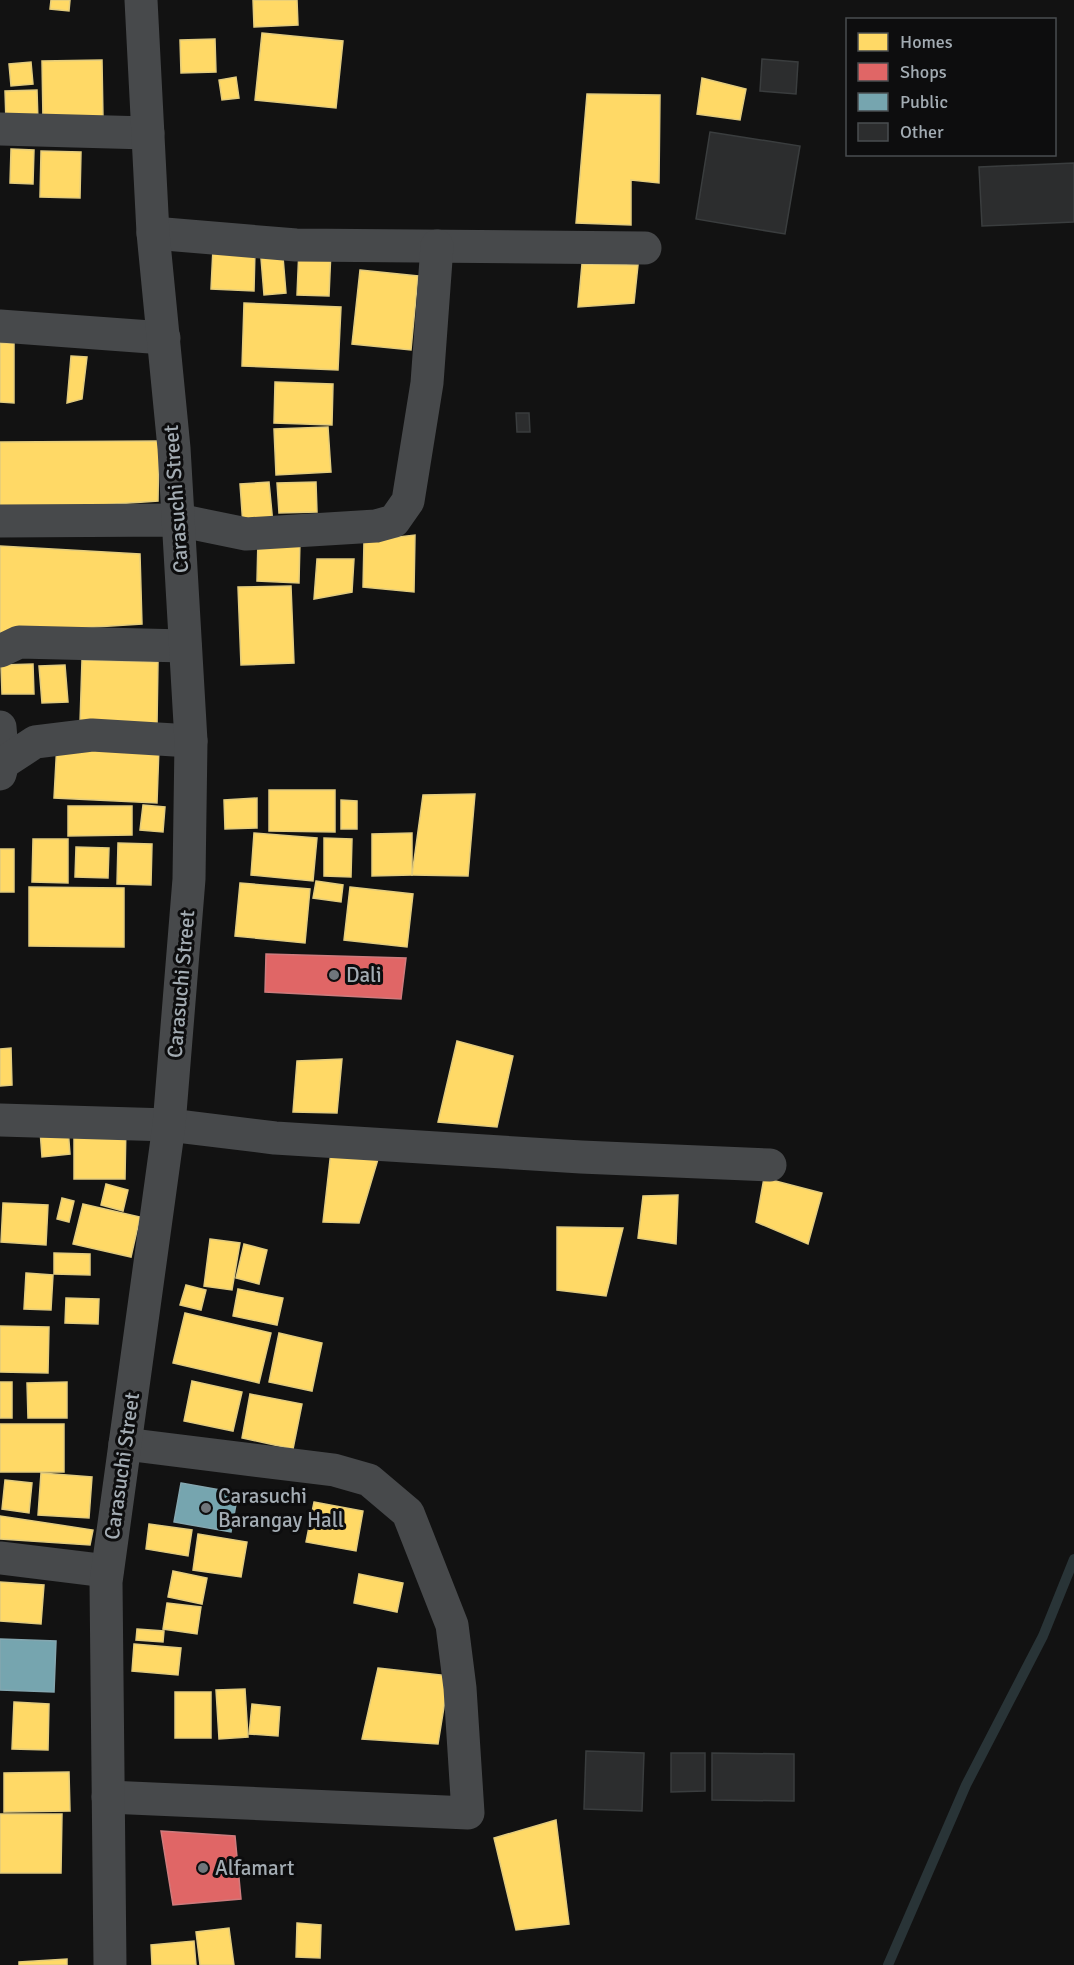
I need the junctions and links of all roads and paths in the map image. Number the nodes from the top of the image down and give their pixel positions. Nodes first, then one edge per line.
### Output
1 (141, 0) edge
2 (0, 129) edge
3 (148, 133) junction
4 (153, 233) junction
5 (436, 246) junction
6 (645, 248) dead end
7 (0, 326) edge
8 (164, 338) junction
9 (0, 520) edge
10 (178, 520) junction
11 (185, 646) junction
12 (0, 651) edge
13 (0, 727) edge
14 (191, 741) junction
15 (2, 769) edge
16 (0, 1120) edge
17 (169, 1125) junction
18 (770, 1165) dead end
19 (125, 1444) junction
20 (0, 1558) edge
21 (107, 1571) junction
22 (108, 1797) junction
23 (110, 1965) edge

1 - 3 street, Carasuchi Street
2 - 3 street
3 - 4 street, Carasuchi Street
4 - 5 street
4 - 8 street, Carasuchi Street
5 - 6 street
5 - 10 street
7 - 8 street
8 - 10 street, Carasuchi Street
9 - 10 street
10 - 11 street, Carasuchi Street
11 - 12 street
11 - 14 street, Carasuchi Street
13 - 15 street
14 - 15 street
14 - 17 street, Carasuchi Street
16 - 17 street
17 - 18 street
17 - 19 street, Carasuchi Street
19 - 21 street, Carasuchi Street
19 - 22 street
20 - 21 street
21 - 22 street, Carasuchi Street
22 - 23 street, Carasuchi Street

